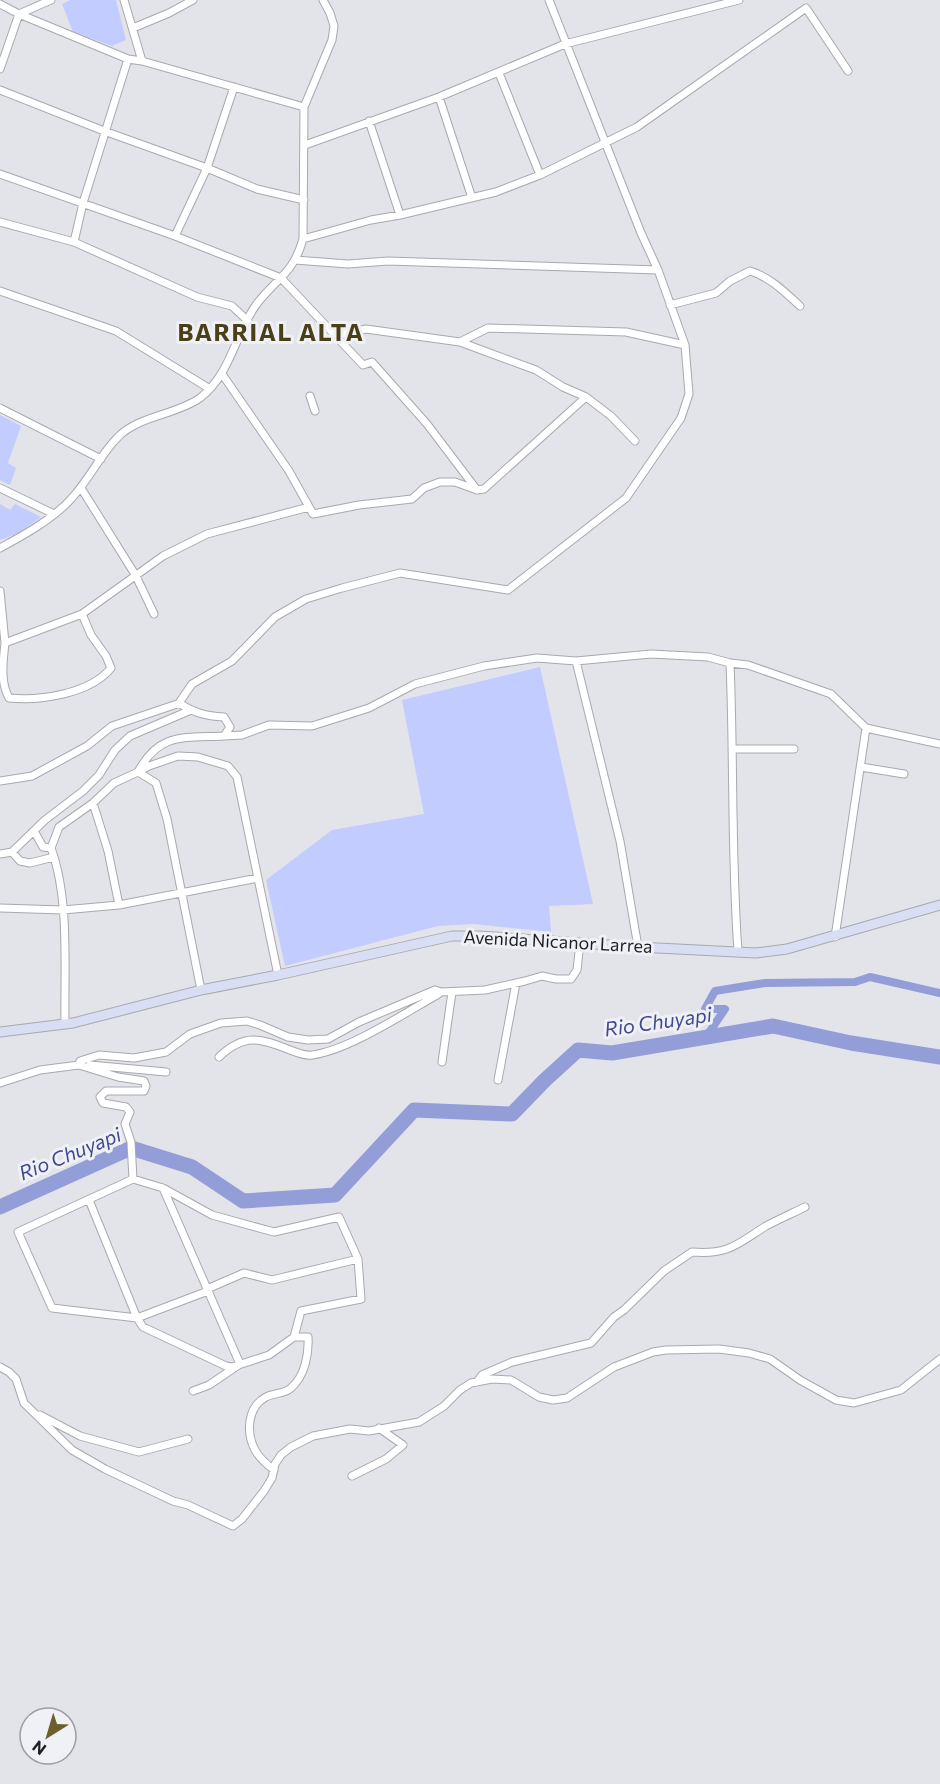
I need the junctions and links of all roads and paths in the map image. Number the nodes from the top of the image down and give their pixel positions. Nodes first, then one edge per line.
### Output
1 (51, 0) edge
2 (124, 0) edge
3 (193, 0) edge
4 (323, 0) edge
5 (549, 0) edge
6 (739, 0) edge
7 (0, 4) edge
8 (20, 14) junction
9 (133, 28) junction
10 (565, 44) junction
11 (128, 59) junction
12 (142, 61) junction
13 (0, 69) edge
14 (848, 71) dead end
15 (499, 73) junction
16 (234, 87) junction
17 (0, 90) edge
18 (439, 97) junction
19 (304, 107) junction
20 (369, 121) junction
21 (104, 131) junction
22 (606, 144) junction
23 (305, 145) junction
24 (207, 168) junction
25 (0, 174) edge
26 (540, 175) junction
27 (472, 198) junction
28 (304, 200) junction
29 (83, 203) junction
30 (400, 215) junction
31 (0, 222) edge
32 (175, 236) junction
33 (303, 239) junction
34 (74, 242) junction
35 (295, 260) junction
36 (658, 270) junction
37 (281, 278) junction
38 (0, 291) edge
39 (670, 305) junction
40 (800, 306) dead end
41 (248, 321) junction
42 (335, 336) junction
43 (459, 342) junction
44 (685, 345) junction
45 (222, 374) junction
46 (210, 389) junction
47 (310, 396) dead end
48 (586, 397) junction
49 (0, 408) edge
50 (315, 411) dead end
51 (635, 441) dead end
52 (101, 459) junction
53 (0, 488) edge
54 (81, 488) junction
55 (477, 490) junction
56 (309, 507) junction
57 (54, 514) junction
58 (0, 548) edge
59 (136, 576) junction
60 (0, 591) edge
61 (82, 614) junction
62 (154, 614) dead end
63 (5, 643) junction
64 (576, 661) junction
65 (730, 663) junction
66 (180, 703) junction
67 (190, 710) junction
68 (866, 728) junction
69 (224, 736) junction
70 (940, 744) edge
71 (794, 748) dead end
72 (734, 749) junction
73 (861, 768) junction
74 (138, 772) junction
75 (904, 774) dead end
76 (0, 781) edge
77 (93, 803) junction
78 (34, 831) junction
79 (51, 848) junction
80 (12, 852) junction
81 (0, 854) edge
82 (54, 857) junction
83 (258, 878) junction
84 (181, 894) junction
85 (119, 905) junction
86 (940, 905) edge
87 (0, 908) edge
88 (63, 910) junction
89 (835, 937) junction
90 (580, 943) junction
91 (638, 947) junction
92 (738, 951) junction
93 (279, 975) junction
94 (516, 983) junction
95 (201, 990) junction
96 (441, 992) junction
97 (453, 992) junction
98 (65, 1024) junction
99 (0, 1032) edge
100 (219, 1057) dead end
101 (442, 1062) dead end
102 (79, 1065) junction
103 (166, 1072) dead end
104 (498, 1080) dead end
105 (0, 1083) edge
106 (133, 1179) junction
107 (163, 1188) junction
108 (89, 1200) junction
109 (805, 1207) dead end
110 (358, 1259) junction
111 (208, 1290) junction
112 (137, 1318) junction
113 (294, 1337) junction
114 (940, 1359) edge
115 (240, 1364) junction
116 (0, 1367) edge
117 (477, 1382) junction
118 (193, 1391) dead end
119 (32, 1411) junction
120 (379, 1428) junction
121 (188, 1439) dead end
122 (274, 1470) junction
123 (352, 1476) dead end

1 - 8 street
2 - 9 street
3 - 9 street
4 - 19 street
5 - 10 street
6 - 10 street
7 - 8 street
8 - 11 street
8 - 13 street
9 - 12 street
10 - 15 street
10 - 22 street
11 - 12 street
11 - 21 street
12 - 16 street
14 - 22 street
15 - 18 street
15 - 26 street
16 - 19 street
16 - 24 street
17 - 21 street
18 - 20 street
18 - 27 street
19 - 23 street
20 - 23 street
20 - 30 street
21 - 24 street
21 - 29 street
22 - 26 street
22 - 36 street
23 - 28 street
24 - 28 street
24 - 32 street
25 - 29 street
26 - 27 street
27 - 30 street
28 - 33 street
29 - 32 street
29 - 34 street
30 - 33 street
31 - 34 street
32 - 37 street
33 - 35 street
34 - 41 street
35 - 36 street
35 - 37 street
36 - 39 street
37 - 41 street
37 - 42 street
38 - 46 street
39 - 40 street
39 - 44 street
41 - 45 street
42 - 43 street
42 - 55 street
43 - 44 street
43 - 48 street
44 - 66 street
45 - 46 street
45 - 56 street
46 - 52 street
47 - 50 street
48 - 51 street
48 - 55 street
49 - 52 street
52 - 54 street
53 - 57 street
54 - 57 street
54 - 59 street
55 - 56 street
56 - 59 street
57 - 58 street
59 - 61 street
59 - 62 street
60 - 63 street
61 - 63 street
61 - 63 street
64 - 65 street
64 - 69 street
64 - 91 street
65 - 68 street
65 - 72 street
66 - 67 street
66 - 76 street
67 - 69 street
67 - 78 street
68 - 70 street
68 - 73 street
69 - 74 street
71 - 72 street
72 - 92 street
73 - 75 street
73 - 89 street
74 - 77 street
74 - 83 street
74 - 84 street
77 - 79 street
77 - 85 street
78 - 79 street
78 - 80 street
79 - 82 street
80 - 81 street
80 - 82 street
82 - 88 street
83 - 84 street
83 - 93 street
84 - 85 street
84 - 95 street
85 - 88 street
86 - 89 main road, Avenida Nicanor Larrea
87 - 88 street
88 - 98 street
89 - 92 main road, Avenida Nicanor Larrea
90 - 91 main road, Avenida Nicanor Larrea
90 - 93 main road, Avenida Nicanor Larrea
90 - 94 street
91 - 92 main road, Avenida Nicanor Larrea
93 - 95 main road, Avenida Nicanor Larrea
94 - 97 street
94 - 104 street
95 - 98 main road, Avenida Nicanor Larrea
96 - 97 street
96 - 100 street
96 - 102 street
97 - 101 street
98 - 99 main road, Avenida Nicanor Larrea
102 - 103 street
102 - 105 street
102 - 106 street
106 - 107 street
106 - 108 street
107 - 110 street
107 - 111 street
108 - 112 street
108 - 112 street
109 - 117 street
110 - 111 street
110 - 113 street
111 - 112 street
111 - 115 street
112 - 115 street
113 - 115 street
113 - 122 street
114 - 117 street
115 - 118 street
116 - 119 street
117 - 120 street
119 - 121 street
119 - 122 street
120 - 122 street
120 - 123 street

